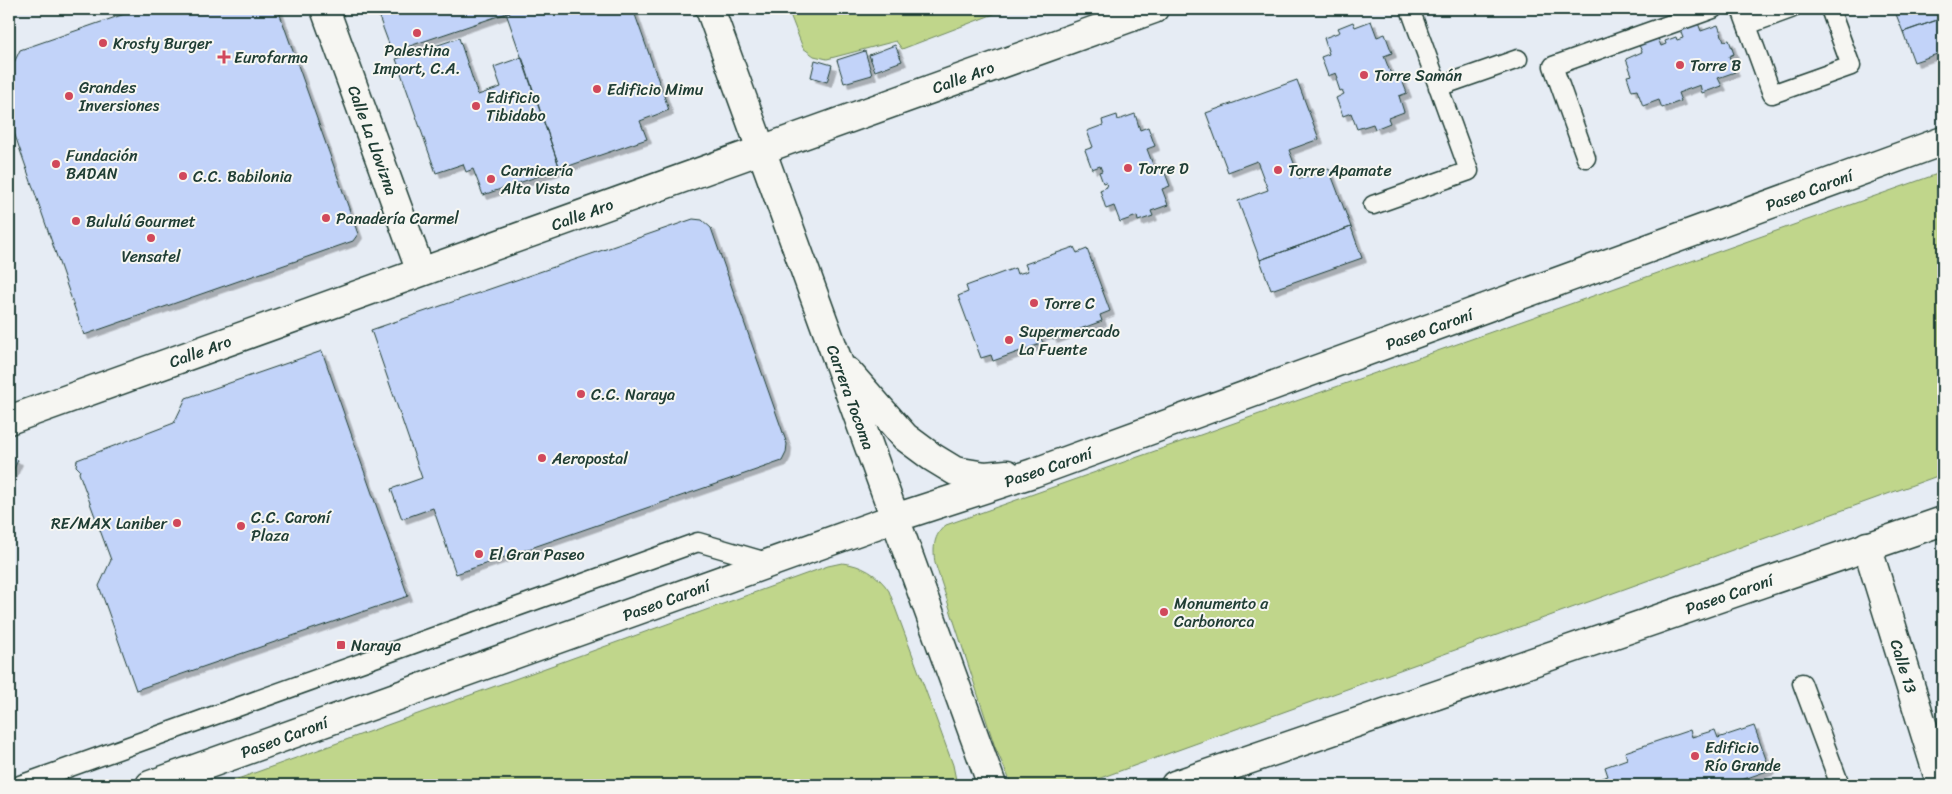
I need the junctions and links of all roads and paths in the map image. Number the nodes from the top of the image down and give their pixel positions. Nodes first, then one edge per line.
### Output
1 (325, 9) edge
2 (710, 9) edge
3 (1154, 9) edge
4 (1712, 9) edge
5 (1792, 9) edge
6 (1830, 9) edge
7 (1415, 10) edge
8 (1744, 17) edge
9 (1095, 19) edge
10 (1518, 59) dead end
11 (1438, 87) junction
12 (1943, 141) edge
13 (761, 150) junction
14 (1586, 158) dead end
15 (1373, 206) dead end
16 (421, 272) junction
17 (838, 360) junction
18 (9, 420) edge
19 (1033, 473) junction
20 (895, 518) junction
21 (1943, 521) edge
22 (1867, 546) junction
23 (770, 563) junction
24 (1802, 682) dead end
25 (20, 785) edge
26 (150, 785) edge
27 (992, 785) edge
28 (1176, 785) edge
29 (1840, 785) edge
30 (1941, 785) edge

1 - 16 street, Calle La Llovizna
2 - 13 street, Carrera Tocoma
3 - 9 street, Calle Aro
4 - 14 lane
5 - 8 lane
6 - 8 lane
7 - 11 lane
9 - 13 street, Calle Aro
10 - 11 lane
11 - 15 lane
12 - 19 street, Paseo Caroní
13 - 16 street, Calle Aro
13 - 17 street, Carrera Tocoma
16 - 18 street, Calle Aro
17 - 19 street
17 - 20 street, Carrera Tocoma
19 - 20 street, Paseo Caroní
20 - 23 street, Paseo Caroní
20 - 27 street, Carrera Tocoma
21 - 22 street, Paseo Caroní
22 - 28 street, Paseo Caroní
22 - 30 street, Calle 13
23 - 25 lane
23 - 26 street, Paseo Caroní
24 - 29 lane

